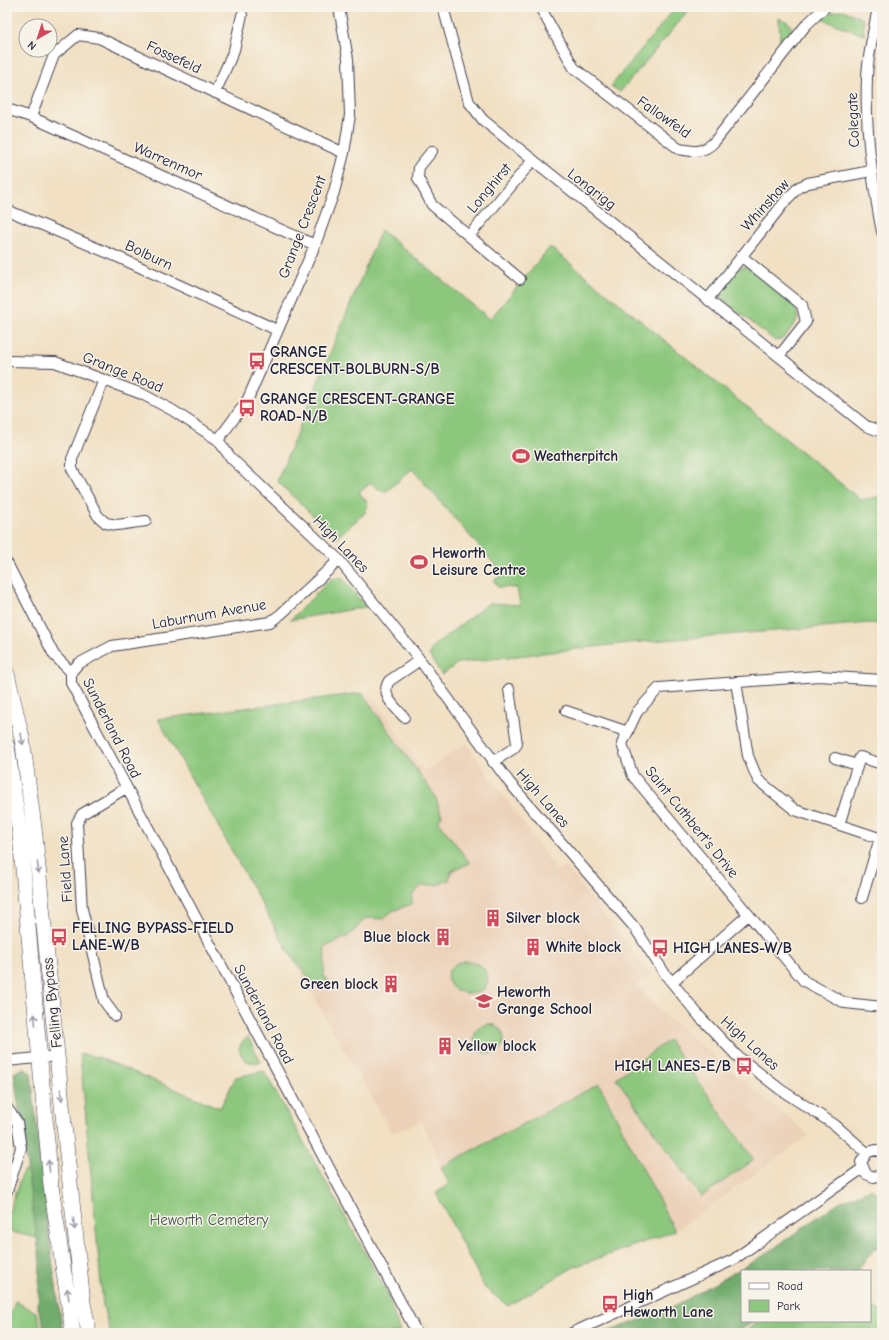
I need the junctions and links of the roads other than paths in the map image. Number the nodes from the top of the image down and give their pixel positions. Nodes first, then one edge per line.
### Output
1 (340, 7) edge
2 (443, 7) edge
3 (540, 7) edge
4 (825, 7) edge
5 (877, 7) edge
6 (242, 15) dead end
7 (215, 92) junction
8 (7, 109) edge
9 (31, 117) junction
10 (432, 151) dead end
11 (344, 153) junction
12 (532, 160) junction
13 (871, 171) junction
14 (7, 210) edge
15 (882, 232) edge
16 (469, 236) junction
17 (315, 245) junction
18 (741, 256) junction
19 (520, 279) dead end
20 (708, 299) junction
21 (278, 330) junction
22 (779, 356) junction
23 (7, 361) edge
24 (104, 380) junction
25 (882, 432) edge
26 (218, 440) junction
27 (146, 521) dead end
28 (339, 560) junction
29 (7, 563) edge
30 (420, 660) junction
31 (71, 672) junction
32 (7, 674) edge
33 (882, 680) edge
34 (736, 682) junction
35 (509, 689) dead end
36 (566, 712) dead end
37 (404, 717) dead end
38 (628, 732) junction
39 (7, 746) edge
40 (835, 758) dead end
41 (493, 762) junction
42 (882, 764) edge
43 (857, 765) junction
44 (126, 788) junction
45 (839, 825) junction
46 (881, 839) edge
47 (862, 898) dead end
48 (748, 915) junction
49 (672, 982) junction
50 (882, 1007) edge
51 (116, 1016) dead end
52 (57, 1056) junction
53 (38, 1058) junction
54 (7, 1061) edge
55 (7, 1108) edge
56 (882, 1152) edge
57 (866, 1153) junction
58 (863, 1168) junction
59 (882, 1175) edge
60 (7, 1191) edge
61 (74, 1333) edge
62 (89, 1333) edge
63 (417, 1333) edge
64 (572, 1333) edge

1 - 11 street, Grange Crescent
2 - 12 street, Longrigg
3 - 4 street, Fallowfeld
5 - 13 street, Colegate
6 - 7 street
7 - 9 street, Fossefeld
7 - 11 street, Fossefeld
8 - 9 street, Warrenmor
9 - 17 street, Warrenmor
10 - 16 street, Longhirst
11 - 17 street, Grange Crescent
12 - 16 street, Longhirst
12 - 20 street, Longrigg
13 - 15 street, Colegate
13 - 18 street, Whinshaw
14 - 21 street, Bolburn
16 - 19 street, Longhirst
17 - 21 street, Grange Crescent
18 - 20 street, Whinshaw
18 - 22 street
20 - 22 street, Longrigg
21 - 26 street, Grange Crescent
22 - 25 street, Longrigg
23 - 24 street, Grange Road
24 - 26 street, Grange Road
24 - 27 street
26 - 28 street, High Lanes
28 - 30 street, High Lanes
28 - 31 street, Laburnum Avenue
29 - 31 street, Sunderland Road
30 - 37 street
30 - 41 street, High Lanes
31 - 44 street, Sunderland Road
32 -> 52 highway, Felling Bypass
33 - 34 street, Saint Cuthbert's Drive
34 - 38 street, Saint Cuthbert's Drive
34 - 45 street
35 - 41 street
36 - 38 street
38 - 48 street, Saint Cuthbert's Drive
53 -> 39 highway, Felling Bypass
40 - 43 street
41 - 49 street, High Lanes
42 - 43 street
43 - 45 street
44 - 51 street, Field Lane
44 - 63 street, Sunderland Road
45 - 46 street
46 - 47 street
48 - 49 street
48 - 50 street, Saint Cuthbert's Drive
49 - 57 street, High Lanes
52 - 53 street
52 -> 62 highway, Felling Bypass
53 - 54 street
61 -> 53 highway, Felling Bypass
55 - 60 street
56 - 57 street
57 - 58 street
58 - 59 street
58 - 64 street

